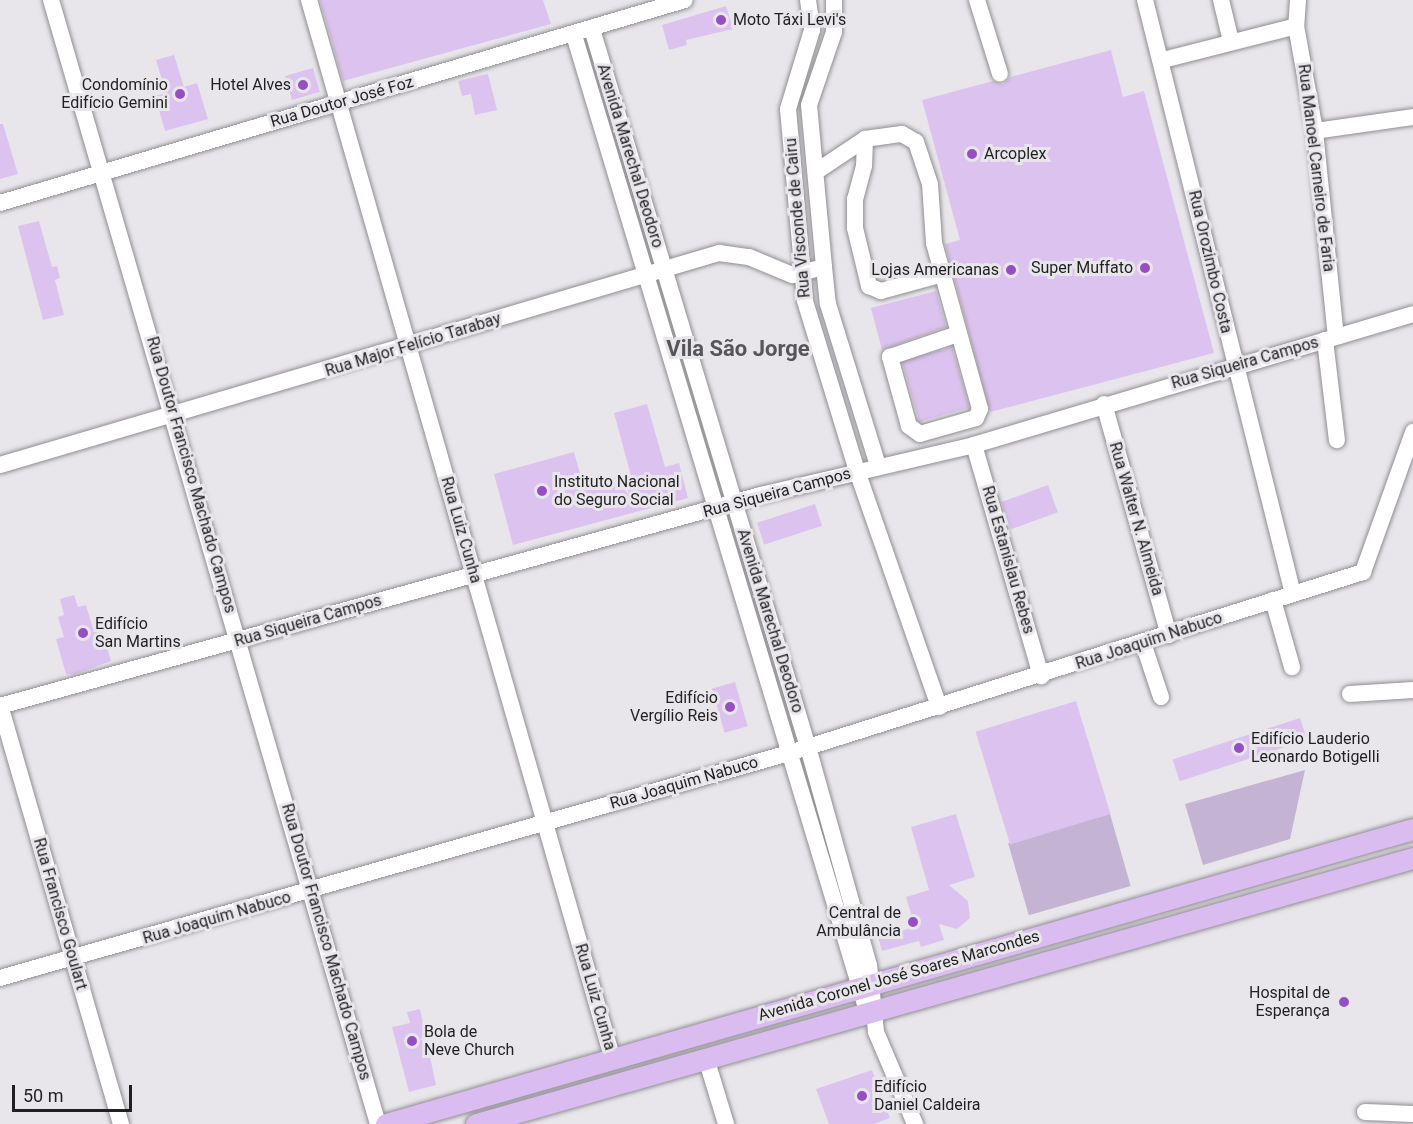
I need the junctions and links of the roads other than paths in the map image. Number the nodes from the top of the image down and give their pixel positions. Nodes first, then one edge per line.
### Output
1 (51, 0) edge
2 (309, 0) edge
3 (684, 0) edge
4 (808, 0) edge
5 (834, 0) edge
6 (977, 0) edge
7 (1145, 0) edge
8 (1221, 0) edge
9 (1298, 0) edge
10 (643, 6) edge
11 (1296, 26) junction
12 (592, 29) junction
13 (574, 35) junction
14 (1232, 41) junction
15 (1163, 60) junction
16 (1000, 74) dead end
17 (338, 103) junction
18 (1413, 117) edge
19 (1315, 131) junction
20 (865, 139) junction
21 (817, 171) junction
22 (101, 173) junction
23 (0, 203) edge
24 (824, 267) junction
25 (664, 270) junction
26 (943, 273) junction
27 (803, 275) junction
28 (646, 276) junction
29 (1413, 314) edge
30 (958, 334) junction
31 (1331, 338) junction
32 (408, 347) junction
33 (1235, 366) junction
34 (1104, 404) junction
35 (174, 416) junction
36 (1413, 432) edge
37 (1337, 440) dead end
38 (974, 445) junction
39 (0, 465) edge
40 (878, 466) junction
41 (857, 471) junction
42 (735, 504) junction
43 (716, 510) junction
44 (473, 574) junction
45 (1293, 594) junction
46 (1273, 600) junction
47 (1169, 634) junction
48 (239, 640) junction
49 (1143, 643) junction
50 (1292, 667) dead end
51 (1041, 676) junction
52 (1413, 690) edge
53 (1350, 694) dead end
54 (1161, 697) dead end
55 (0, 705) edge
56 (939, 707) junction
57 (808, 747) junction
58 (789, 753) junction
59 (545, 822) junction
60 (1413, 829) edge
61 (1413, 858) edge
62 (311, 892) junction
63 (1145, 905) junction
64 (1095, 919) junction
65 (1152, 930) junction
66 (1103, 944) junction
67 (73, 958) junction
68 (0, 978) edge
69 (865, 987) junction
70 (872, 1010) junction
71 (706, 1058) junction
72 (605, 1062) junction
73 (603, 1088) junction
74 (1365, 1112) dead end
75 (1413, 1114) edge
76 (121, 1124) edge
77 (378, 1124) edge
78 (386, 1124) edge
79 (476, 1124) edge
80 (726, 1124) edge
81 (915, 1124) edge

1 - 22 street, Rua Doutor Francisco Machado Campos
2 - 17 street, Rua Luiz Cunha
3 - 10 street, Rua Doutor José Foz
4 - 27 street, Rua Visconde de Cairu
5 - 21 street, Rua Visconde de Cairu
6 - 16 street
7 - 15 street, Rua Orozimbo Costa
8 - 14 street
9 - 11 street, Rua Manoel Carneiro de Faria
10 - 12 street, Rua Doutor José Foz
11 - 14 street
11 - 19 street, Rua Manoel Carneiro de Faria
12 - 13 street, Rua Doutor José Foz
12 - 25 street, Avenida Marechal Deodoro
13 - 17 street, Rua Doutor José Foz
13 - 28 street, Avenida Marechal Deodoro
14 - 15 street
15 - 33 street, Rua Orozimbo Costa
17 - 22 street, Rua Doutor José Foz
17 - 32 street, Rua Luiz Cunha
18 - 19 street
19 - 31 street, Rua Manoel Carneiro de Faria
20 - 21 street
20 - 26 street
20 - 26 street
21 - 24 street, Rua Visconde de Cairu
22 - 23 street, Rua Doutor José Foz
22 - 35 street, Rua Doutor Francisco Machado Campos
24 - 27 street
24 - 40 street, Rua Visconde de Cairu
25 - 27 street, Rua Major Felício Tarabay
25 - 28 street, Rua Major Felício Tarabay
25 - 42 street, Avenida Marechal Deodoro
26 - 30 street
27 - 41 street, Rua Visconde de Cairu
28 - 32 street, Rua Major Felício Tarabay
28 - 43 street, Avenida Marechal Deodoro
29 - 31 street, Rua Siqueira Campos
30 - 30 street
31 - 33 street, Rua Siqueira Campos
31 - 37 street, Rua Manoel Carneiro de Faria
32 - 35 street, Rua Major Felício Tarabay
32 - 44 street, Rua Luiz Cunha
33 - 34 street, Rua Siqueira Campos
33 - 45 street, Rua Orozimbo Costa
34 - 38 street, Rua Siqueira Campos
34 - 47 street, Rua Walter N. Almeida
35 - 39 street, Rua Major Felício Tarabay
35 - 48 street, Rua Doutor Francisco Machado Campos
36 - 45 street, Rua Joaquim Nabuco
38 - 40 street, Rua Siqueira Campos
38 - 51 street, Rua Estanislau Rebes
40 - 41 street, Rua Siqueira Campos
41 - 42 street, Rua Siqueira Campos
41 - 56 street, Rua Visconde de Cairu
42 - 43 street, Rua Siqueira Campos
42 - 57 street, Avenida Marechal Deodoro
43 - 44 street, Rua Siqueira Campos
43 - 58 street, Avenida Marechal Deodoro
44 - 48 street, Rua Siqueira Campos
44 - 59 street, Rua Luiz Cunha
45 - 46 street, Rua Joaquim Nabuco
46 - 47 street, Rua Joaquim Nabuco
46 - 50 street
47 - 49 street, Rua Joaquim Nabuco
48 - 55 street, Rua Siqueira Campos
48 - 62 street, Rua Doutor Francisco Machado Campos
49 - 51 street, Rua Joaquim Nabuco
49 - 54 street
51 - 56 street, Rua Joaquim Nabuco
52 - 53 street
55 - 67 street, Rua Francisco Goulart
56 - 57 street, Rua Joaquim Nabuco
57 - 58 street, Rua Joaquim Nabuco
57 - 69 street, Avenida Marechal Deodoro
58 - 59 street, Rua Joaquim Nabuco
58 - 69 street, Avenida Marechal Deodoro
59 - 62 street, Rua Joaquim Nabuco
59 - 72 street, Rua Luiz Cunha
60 - 63 main road, Avenida Coronel José Soares Marcondes
61 - 65 main road, Avenida Coronel José Soares Marcondes
62 - 67 street, Rua Joaquim Nabuco
62 - 77 street, Rua Doutor Francisco Machado Campos
63 - 64 main road, Avenida Coronel José Soares Marcondes
63 - 65 street
64 - 66 street
64 - 69 main road, Avenida Coronel José Soares Marcondes
65 - 66 main road, Avenida Coronel José Soares Marcondes
66 - 70 main road, Avenida Coronel José Soares Marcondes
67 - 68 street, Rua Joaquim Nabuco
67 - 76 street, Rua Francisco Goulart
69 - 70 street, Avenida Marechal Deodoro
69 - 72 main road, Avenida Coronel José Soares Marcondes
70 - 71 main road, Avenida Coronel José Soares Marcondes
70 - 81 street, Avenida Marechal Deodoro
71 - 73 main road, Avenida Coronel José Soares Marcondes
71 - 80 street
72 - 73 main road
72 - 78 main road, Avenida Coronel José Soares Marcondes
73 - 79 main road, Avenida Coronel José Soares Marcondes
74 - 75 street

